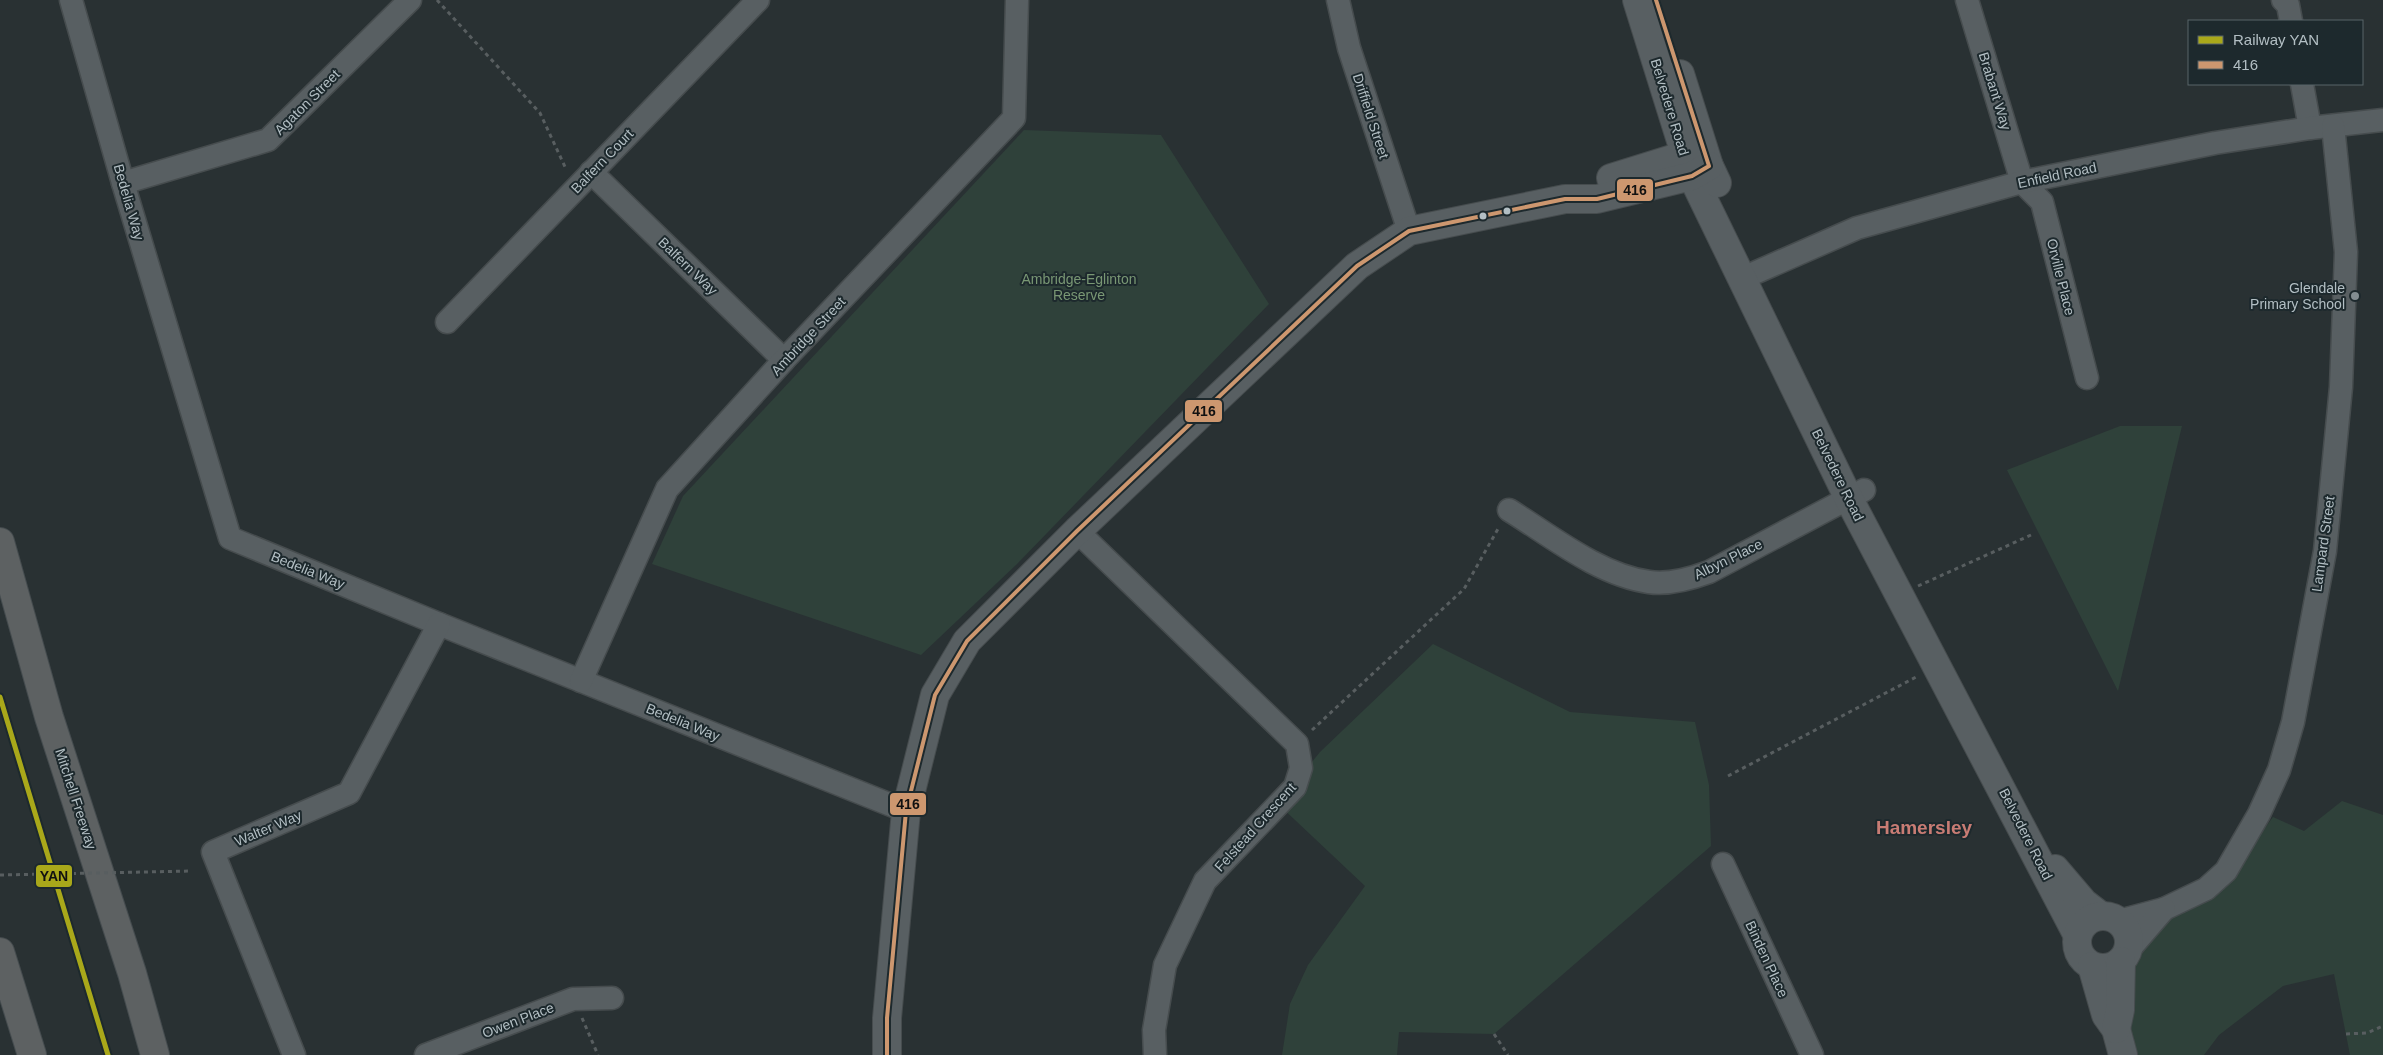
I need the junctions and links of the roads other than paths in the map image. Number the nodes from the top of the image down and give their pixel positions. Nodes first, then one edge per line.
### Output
1 (71, 0) edge
2 (410, 0) edge
3 (758, 0) edge
4 (1017, 0) edge
5 (1338, 0) edge
6 (1637, 0) edge
7 (1656, 0) edge
8 (1967, 0) edge
9 (2282, 0) edge
10 (2291, 20) edge
11 (2302, 85) edge
12 (2383, 120) edge
13 (2333, 126) junction
14 (2310, 128) junction
15 (1697, 161) junction
16 (591, 172) junction
17 (2022, 182) junction
18 (123, 183) junction
19 (1409, 231) junction
20 (1751, 274) junction
21 (447, 322) dead end
22 (784, 360) junction
23 (2087, 378) dead end
24 (1857, 494) junction
25 (1509, 510) road end
26 (1077, 530) junction
27 (0, 542) edge
28 (439, 624) junction
29 (581, 681) junction
30 (906, 811) junction
31 (1723, 864) dead end
32 (2164, 909) junction
33 (2110, 919) junction
34 (2078, 934) junction
35 (0, 952) edge
36 (2124, 956) junction
37 (2092, 966) junction
38 (132, 974) junction
39 (612, 998) dead end
40 (2116, 1029) junction
41 (32, 1055) edge
42 (155, 1055) edge
43 (165, 1055) edge
44 (294, 1055) edge
45 (426, 1055) edge
46 (887, 1055) edge
47 (1155, 1055) edge
48 (1812, 1055) edge
49 (2124, 1055) edge

1 - 18 street, Bedelia Way
2 - 18 street, Agaton Street
3 - 16 street, Balfern Court
4 - 22 street, Ambridge Street
5 - 19 street, Driffield Street
6 - 15 street, Belvedere Road
7 - 15 street, Belvedere Road
8 - 17 street, Brabant Way
9 - 10 street
11 - 14 street
12 - 13 street, Enfield Road
13 - 14 street, Enfield Road
13 - 32 street, Lampard Street
14 - 17 street, Enfield Road
15 - 19 street
15 - 20 street, Belvedere Road
16 - 21 street, Balfern Court
16 - 22 street, Balfern Way
17 - 20 street, Enfield Road
17 - 23 street, Orville Place
18 - 28 street, Bedelia Way
19 - 26 street
20 - 24 street, Belvedere Road
22 - 29 street, Ambridge Street
24 - 25 street, Albyn Place
24 - 33 street, Belvedere Road
24 - 34 street, Belvedere Road
26 - 30 street
26 - 47 street, Felstead Crescent
27 - 38 highway, Mitchell Freeway
28 - 29 street, Bedelia Way
28 - 44 street, Walter Way
29 - 30 street, Bedelia Way
30 - 46 street
31 - 48 street, Binden Place
32 - 33 street, Lampard Street
32 - 36 street, Lampard Street
33 - 34 street
33 - 36 street
34 - 37 street
35 - 41 highway
36 - 37 street
36 - 40 street
37 - 40 street
38 - 42 highway, Mitchell Freeway
38 - 43 highway
39 - 45 street, Owen Place
40 - 49 street

